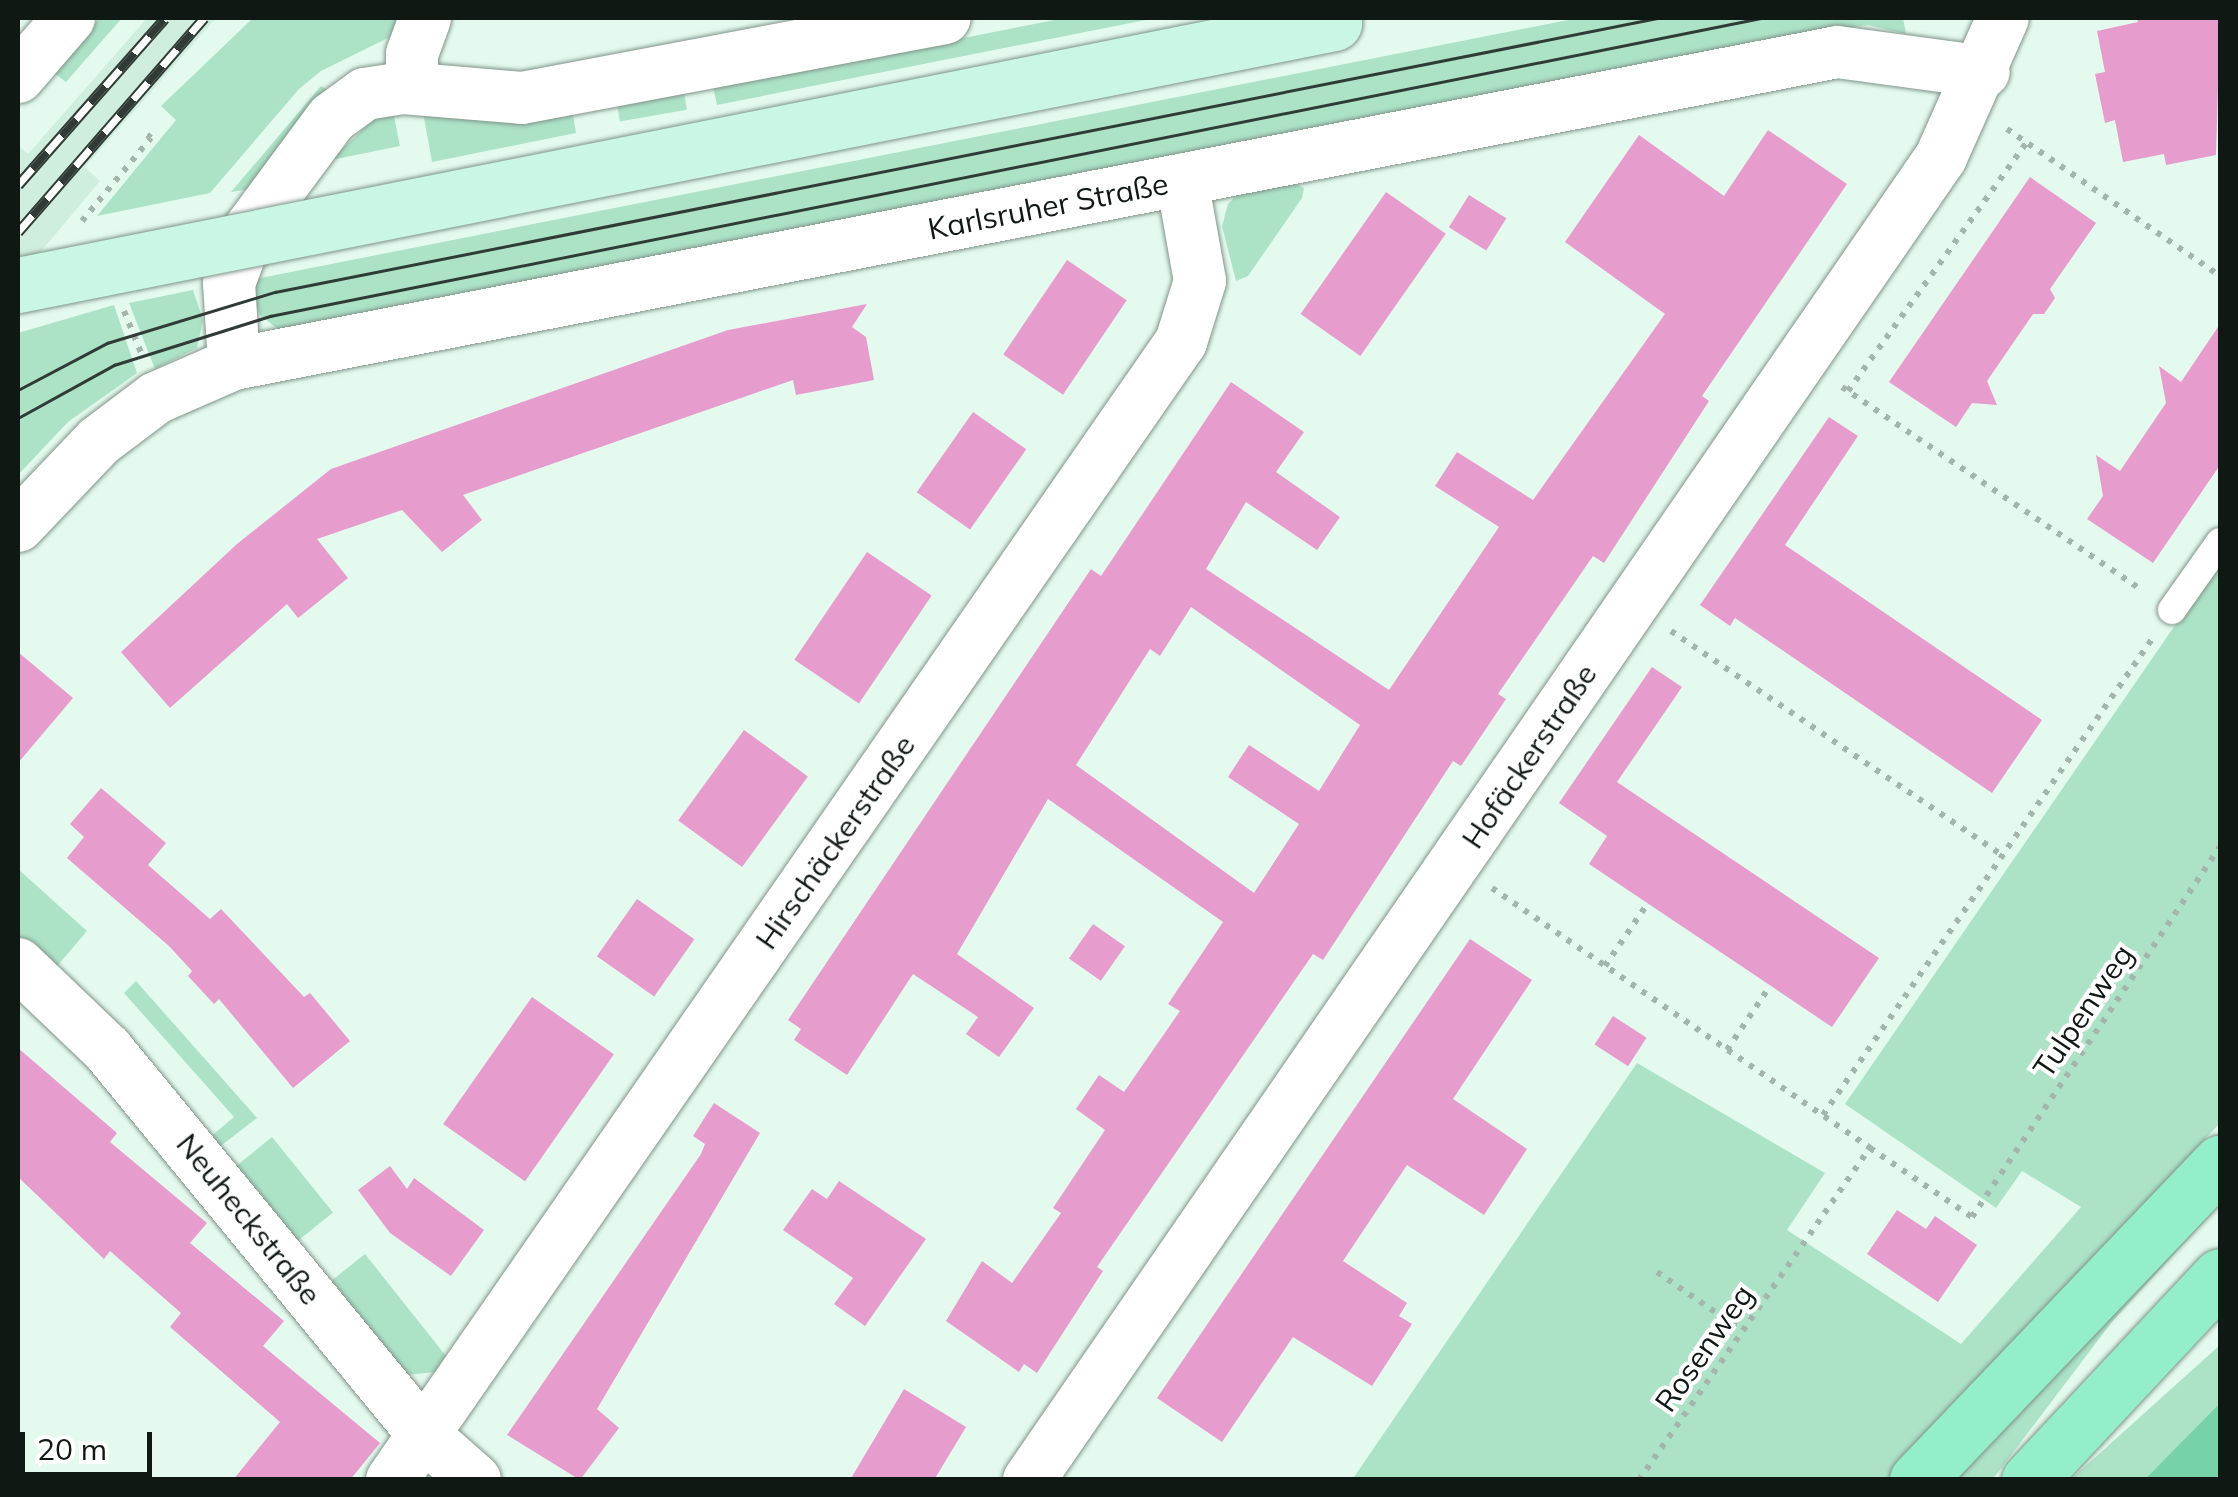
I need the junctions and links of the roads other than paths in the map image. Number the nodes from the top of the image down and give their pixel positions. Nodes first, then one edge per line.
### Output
1 (69, 18) edge
2 (425, 18) edge
3 (945, 18) edge
4 (2004, 18) edge
5 (1334, 23) dead end
6 (18, 77) edge
7 (1977, 87) junction
8 (412, 88) junction
9 (1182, 180) junction
10 (18, 285) edge
11 (234, 364) junction
12 (18, 526) edge
13 (2220, 542) edge
14 (2167, 617) road end
15 (18, 964) edge
16 (2220, 1163) edge
17 (2220, 1276) edge
18 (424, 1434) junction
19 (392, 1480) edge
20 (475, 1480) edge
21 (1029, 1480) edge
22 (1917, 1480) edge
23 (2029, 1480) edge

1 - 6 street
2 - 8 street
3 - 8 street
4 - 7 street, Hofäckerstraße
5 - 10 street, bridge
7 - 9 street, Karlsruher Straße
7 - 21 street, Hofäckerstraße
8 - 11 street
9 - 11 street, Karlsruher Straße
9 - 18 street, Hirschäckerstraße
11 - 12 street, Karlsruher Straße
13 - 14 lane
15 - 18 street, Neuheckstraße
16 - 22 main road
17 - 23 main road
18 - 19 street, Hirschäckerstraße
18 - 20 street, Neuheckstraße

